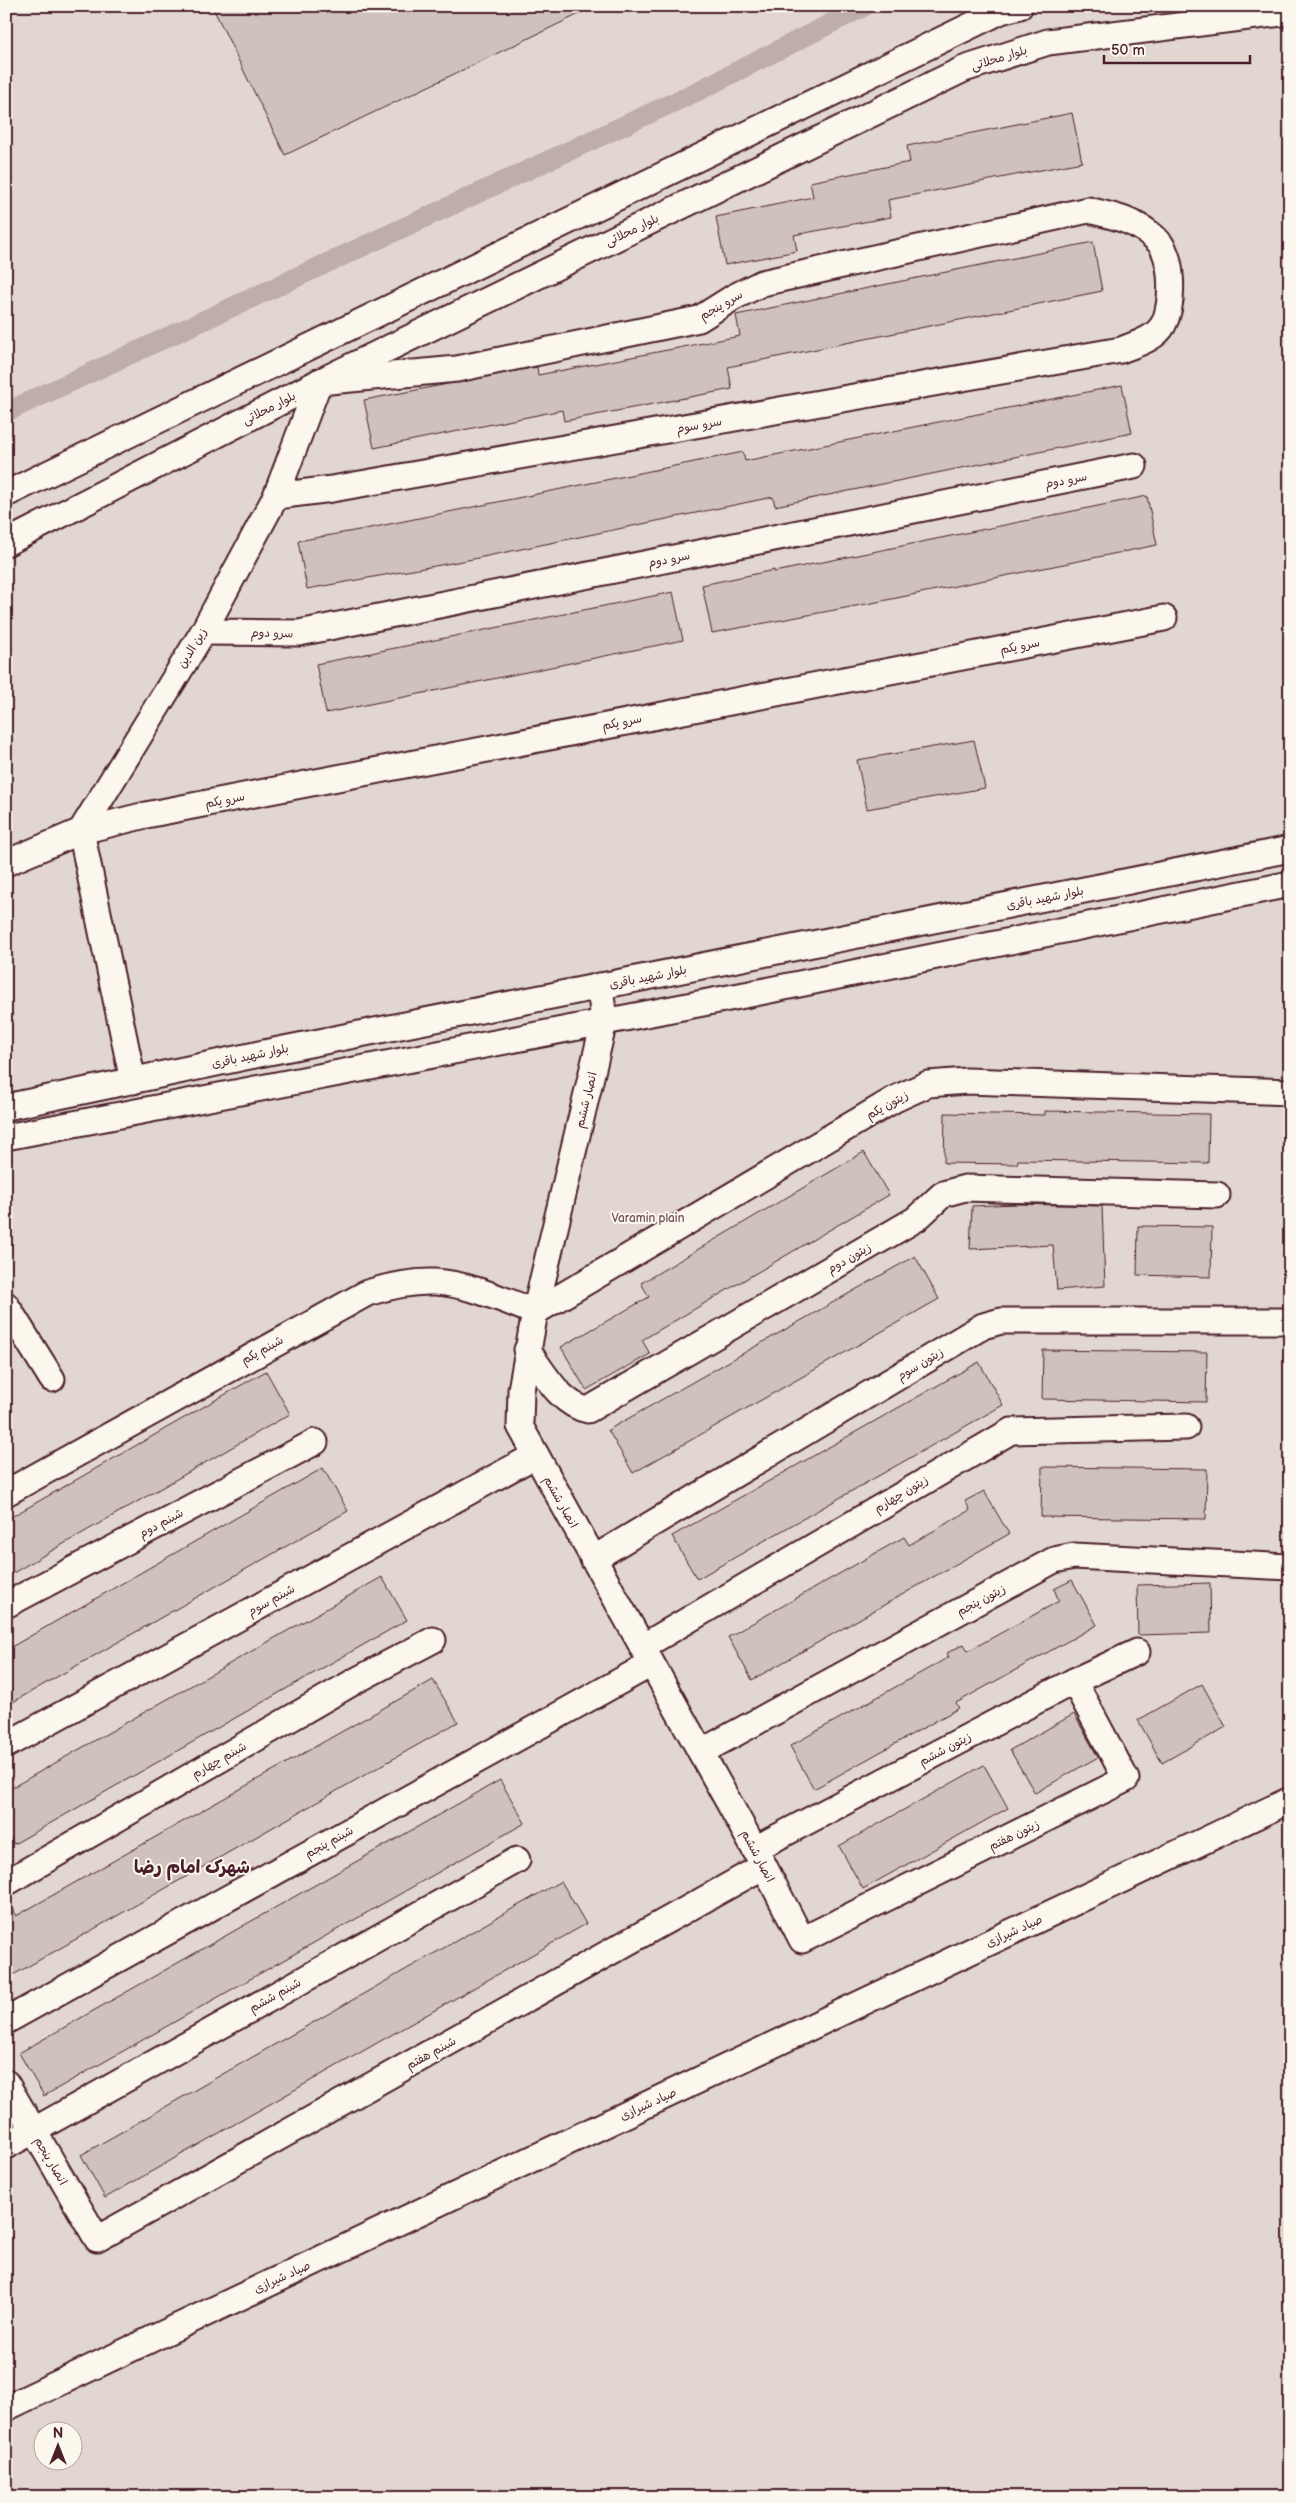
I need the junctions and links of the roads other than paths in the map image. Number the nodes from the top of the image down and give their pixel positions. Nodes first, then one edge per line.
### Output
1 (1020, 6) edge
2 (1290, 12) edge
3 (1088, 210) joint
4 (300, 351) junction
5 (319, 382) junction
6 (1134, 466) dead end
7 (6, 494) edge
8 (276, 496) junction
9 (6, 543) edge
10 (1164, 618) dead end
11 (203, 632) junction
12 (81, 831) junction
13 (1290, 849) edge
14 (6, 863) edge
15 (1290, 884) edge
16 (600, 986) junction
17 (604, 1022) junction
18 (133, 1081) junction
19 (1290, 1092) edge
20 (6, 1108) edge
21 (6, 1137) edge
22 (1217, 1195) dead end
23 (6, 1305) edge
24 (535, 1312) junction
25 (1290, 1321) edge
26 (527, 1350) junction
27 (52, 1379) dead end
28 (1186, 1427) dead end
29 (315, 1442) dead end
30 (536, 1456) junction
31 (6, 1493) edge
32 (593, 1559) junction
33 (1290, 1567) edge
34 (6, 1605) edge
35 (433, 1640) dead end
36 (1137, 1652) dead end
37 (647, 1656) junction
38 (1074, 1681) junction
39 (6, 1744) edge
40 (701, 1752) junction
41 (1290, 1800) edge
42 (760, 1858) junction
43 (516, 1860) dead end
44 (6, 1883) edge
45 (802, 1940) joint
46 (6, 2021) edge
47 (6, 2083) edge
48 (34, 2131) junction
49 (6, 2146) edge
50 (97, 2239) joint
51 (6, 2408) edge

1 - 4 street
2 - 5 street, بلوار محلاتی
3 - 5 street, سرو پنجم
3 - 8 street, سرو سوم
4 - 5 street
4 - 7 street
5 - 8 street, زین الدین
5 - 9 street, بلوار محلاتی
6 - 11 street, سرو دوم
8 - 11 street, زین الدین
10 - 12 street, سرو یکم
11 - 12 street, زین الدین
12 - 14 street
12 - 18 street
13 - 16 street, بلوار شهید باقری
15 - 17 street
16 - 17 street, انصار ششم
16 - 18 street, بلوار شهید باقری
17 - 21 street
17 - 24 street, انصار ششم
18 - 20 street, بلوار شهید باقری
19 - 24 street, زیتون یکم
22 - 26 street, زیتون دوم
23 - 27 street
24 - 26 street, انصار ششم
24 - 31 street, شبنم یکم
25 - 32 street, زیتون سوم
26 - 30 street, انصار ششم
28 - 37 street, زیتون چهارم
29 - 34 street, شبنم دوم
30 - 32 street, انصار ششم
30 - 39 street, شبنم سوم
32 - 37 street, انصار ششم
33 - 40 street, زیتون پنجم
35 - 44 street, شبنم چهارم
36 - 38 street, زیتون ششم
37 - 40 street, انصار ششم
37 - 46 street, شبنم پنجم
38 - 42 street, زیتون ششم
38 - 45 street, زیتون هفتم
40 - 42 street, انصار ششم
41 - 51 street, صیاد شیرازی
42 - 45 street, انصار ششم
42 - 50 street, شبنم هفتم
43 - 48 street, شبنم ششم
47 - 48 street, انصار پنجم
48 - 49 street, شبنم ششم
48 - 50 street, انصار پنجم

